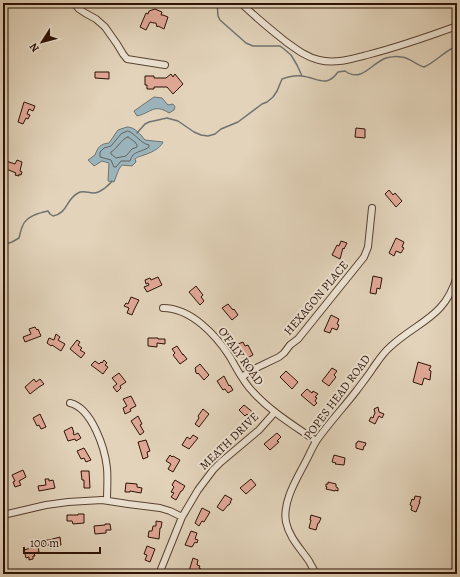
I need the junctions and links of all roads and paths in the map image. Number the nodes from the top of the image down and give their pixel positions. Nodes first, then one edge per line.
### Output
1 (74, 3) edge
2 (241, 3) edge
3 (457, 26) edge
4 (165, 65) dead end
5 (372, 208) dead end
6 (457, 276) edge
7 (163, 308) dead end
8 (242, 377) junction
9 (70, 403) dead end
10 (275, 412) junction
11 (316, 441) junction
12 (107, 500) junction
13 (3, 514) edge
14 (182, 517) junction
15 (159, 574) edge
16 (316, 574) edge

1 - 4 street
2 - 3 street
5 - 8 street, HEXAGON PLACE
6 - 11 street, POPES HEAD ROAD
7 - 8 street, O'FALY ROAD
8 - 10 street, O'FALY ROAD
9 - 12 street
10 - 11 street, O'FALY ROAD
10 - 14 street, MEATH DRIVE
11 - 16 street, POPES HEAD ROAD
12 - 13 street
12 - 14 street
14 - 15 street, MEATH DRIVE

